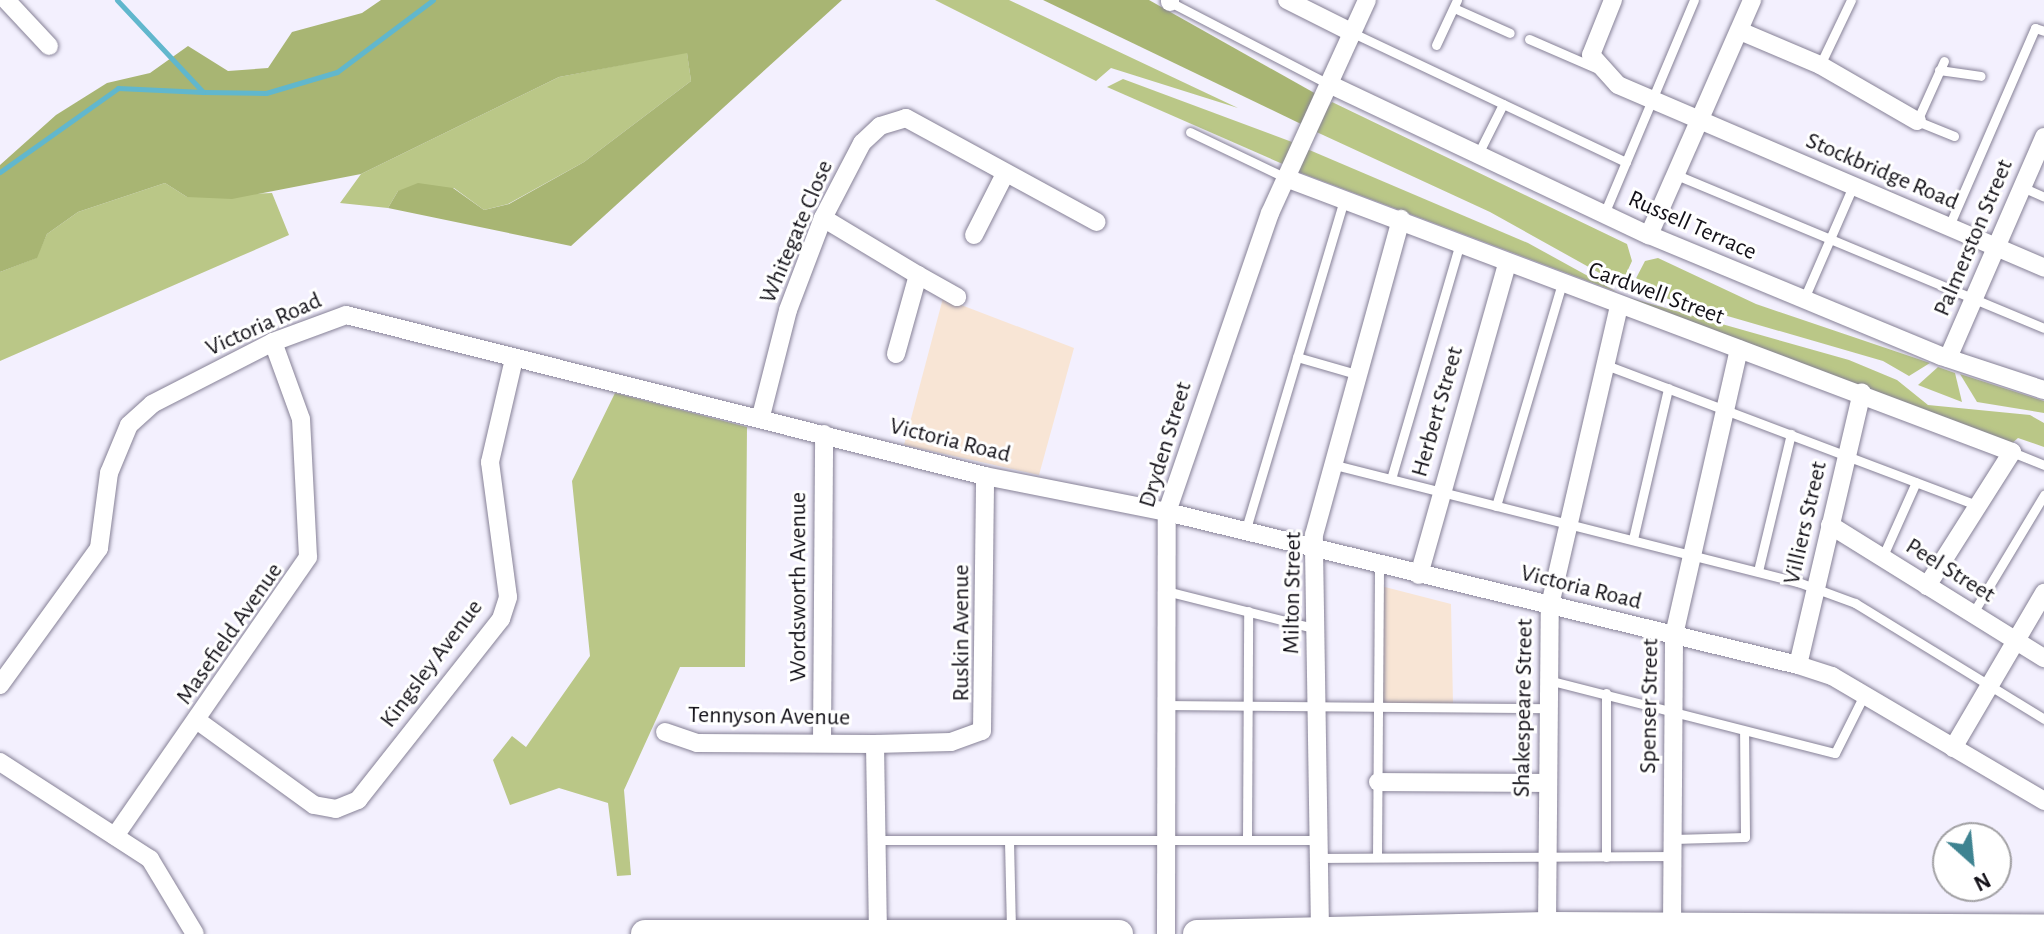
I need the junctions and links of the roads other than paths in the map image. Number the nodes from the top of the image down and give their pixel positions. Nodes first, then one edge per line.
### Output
1 (6, 0) edge
2 (1287, 0) edge
3 (1367, 0) edge
4 (1613, 0) edge
5 (1694, 0) edge
6 (1752, 0) edge
7 (1851, 0) edge
8 (1170, 1) edge
9 (1456, 4) edge
10 (1740, 31) junction
11 (2044, 31) edge
12 (1353, 33) junction
13 (1510, 33) dead end
14 (1529, 39) dead end
15 (1436, 45) dead end
16 (49, 46) dead end
17 (1820, 65) junction
18 (1598, 69) junction
19 (1981, 76) dead end
20 (1331, 85) junction
21 (1652, 101) junction
22 (1503, 104) junction
23 (1917, 121) junction
24 (1701, 123) junction
25 (1190, 132) dead end
26 (1954, 136) dead end
27 (2044, 137) edge
28 (1478, 154) junction
29 (1626, 162) junction
30 (1005, 174) junction
31 (1679, 176) junction
32 (1286, 178) junction
33 (1853, 186) junction
34 (2022, 187) junction
35 (2044, 197) edge
36 (1344, 199) junction
37 (1604, 214) junction
38 (823, 218) junction
39 (1401, 219) junction
40 (1097, 222) dead end
41 (1949, 226) junction
42 (974, 235) dead end
43 (1649, 235) junction
44 (1830, 240) junction
45 (1460, 243) junction
46 (1997, 246) junction
47 (1507, 263) junction
48 (2044, 268) edge
49 (918, 275) junction
50 (1561, 286) junction
51 (957, 297) dead end
52 (1973, 299) junction
53 (1803, 301) junction
54 (1619, 307) junction
55 (2044, 328) edge
56 (273, 342) junction
57 (1739, 349) junction
58 (896, 354) dead end
59 (1297, 357) junction
60 (1948, 358) junction
61 (514, 359) junction
62 (1606, 365) junction
63 (1356, 374) junction
64 (1668, 388) junction
65 (2044, 390) edge
66 (1862, 392) junction
67 (1723, 409) junction
68 (761, 416) junction
69 (824, 434) junction
70 (1791, 434) junction
71 (2012, 452) junction
72 (1847, 455) junction
73 (1331, 464) junction
74 (2044, 465) edge
75 (985, 476) junction
76 (1391, 479) junction
77 (1916, 482) junction
78 (1440, 491) junction
79 (2044, 495) edge
80 (1976, 505) junction
81 (1496, 506) junction
82 (1167, 512) junction
83 (1568, 523) junction
84 (1830, 525) junction
85 (1245, 532) junction
86 (1633, 539) junction
87 (1316, 551) junction
88 (1692, 553) junction
89 (1882, 558) junction
90 (1379, 566) junction
91 (1758, 571) junction
92 (1419, 575) junction
93 (1927, 586) junction
94 (1815, 589) junction
95 (1166, 591) junction
96 (2044, 594) edge
97 (1550, 605) junction
98 (1248, 611) junction
99 (1973, 613) junction
100 (1317, 629) junction
101 (1674, 635) junction
102 (2016, 641) junction
103 (2044, 658) edge
104 (1798, 665) junction
105 (1546, 679) junction
106 (0, 685) edge
107 (1989, 686) junction
108 (1606, 693) junction
109 (1864, 695) junction
110 (1167, 705) junction
111 (1246, 707) junction
112 (1315, 707) junction
113 (1378, 707) junction
114 (1547, 708) junction
115 (1673, 709) junction
116 (2044, 719) edge
117 (198, 721) junction
118 (1744, 731) junction
119 (665, 732) dead end
120 (822, 741) junction
121 (875, 744) junction
122 (1953, 748) junction
123 (0, 762) edge
124 (1378, 782) junction
125 (1546, 783) junction
126 (2044, 801) edge
127 (115, 836) junction
128 (877, 840) junction
129 (1166, 840) junction
130 (1247, 840) junction
131 (1009, 841) junction
132 (1673, 848) junction
133 (1317, 849) junction
134 (1377, 857) junction
135 (1547, 857) junction
136 (1606, 857) junction
137 (1547, 926) junction
138 (1672, 927) junction
139 (1320, 930) junction
140 (1508, 930) edge
141 (2029, 931) edge
142 (878, 932) junction
143 (1011, 932) junction
144 (1786, 932) edge
145 (691, 933) edge
146 (195, 934) edge
147 (645, 934) edge
148 (1119, 934) edge
149 (1166, 934) edge
150 (1197, 934) edge

1 - 16 street
2 - 12 street
3 - 12 street, Dryden Street
4 - 18 street
5 - 21 lane
6 - 10 street
7 - 17 lane
8 - 20 lane
9 - 13 lane
9 - 15 lane
10 - 17 street
10 - 24 street
11 - 41 lane
12 - 20 street, Dryden Street
12 - 22 lane
14 - 18 lane
17 - 23 street
18 - 21 street, Stockbridge Road
19 - 23 lane
20 - 28 street, Russell Terrace
20 - 32 street, Dryden Street
21 - 24 street, Stockbridge Road
21 - 29 lane
22 - 28 lane
22 - 29 lane
23 - 26 lane
24 - 31 street
24 - 33 street, Stockbridge Road
25 - 32 lane
27 - 34 street, Palmerston Street
28 - 37 street, Russell Terrace
29 - 37 lane
30 - 38 street, Whitegate Close
30 - 40 street, Whitegate Close
30 - 42 street
31 - 43 street
31 - 44 lane
32 - 36 street, Cardwell Street
32 - 82 street, Dryden Street
33 - 41 street, Stockbridge Road
33 - 44 lane
34 - 35 lane
34 - 46 street, Palmerston Street
36 - 39 street, Cardwell Street
36 - 59 lane
37 - 43 street, Russell Terrace
38 - 49 street
38 - 68 street, Whitegate Close
39 - 45 street, Cardwell Street
39 - 63 street, Milton Street
41 - 46 street, Stockbridge Road
43 - 53 street, Russell Terrace
44 - 52 lane
44 - 53 lane
45 - 47 street, Cardwell Street
45 - 76 lane
46 - 48 street, Stockbridge Road
46 - 52 street, Palmerston Street
47 - 50 street, Cardwell Street
47 - 78 street, Herbert Street
49 - 51 street
49 - 58 street
50 - 54 street, Cardwell Street
50 - 81 lane
52 - 55 lane
52 - 60 street, Palmerston Street
53 - 60 street, Russell Terrace
54 - 57 street, Cardwell Street
54 - 62 street, Shakespeare Street
56 - 61 street, Victoria Road
56 - 106 street, Victoria Road
56 - 117 street, Masefield Avenue
57 - 66 street, Cardwell Street
57 - 67 street, Spenser Street
59 - 63 lane
59 - 85 lane
60 - 65 street, Russell Terrace
61 - 68 street, Victoria Road
61 - 117 street, Kingsley Avenue
62 - 64 lane
62 - 83 street, Shakespeare Street
63 - 73 street, Milton Street
64 - 67 lane
64 - 86 lane
66 - 71 street, Cardwell Street
66 - 72 street, Villiers Street
67 - 70 lane
67 - 88 street, Spenser Street
68 - 69 street, Victoria Road
69 - 75 street, Victoria Road
69 - 120 street, Wordsworth Avenue
70 - 72 lane
70 - 91 lane
71 - 74 lane
71 - 80 street
72 - 77 lane
72 - 84 street, Villiers Street
73 - 76 lane
73 - 87 street, Milton Street
75 - 82 street, Victoria Road
75 - 121 street, Ruskin Avenue
76 - 78 lane
77 - 80 lane
77 - 89 lane
78 - 81 lane
78 - 92 street, Herbert Street
79 - 99 lane
80 - 93 street
81 - 83 lane
82 - 85 street, Victoria Road
82 - 95 street, Dryden Street
83 - 86 lane
83 - 97 street, Shakespeare Street
84 - 89 street, Peel Street
84 - 94 street, Villiers Street
85 - 87 street, Victoria Road
86 - 88 lane
87 - 90 street, Victoria Road
87 - 100 street, Milton Street
88 - 91 lane
88 - 101 street, Spenser Street
89 - 93 street, Peel Street
90 - 92 street, Victoria Road
90 - 113 lane
91 - 94 lane
92 - 97 street, Victoria Road
93 - 99 street, Peel Street
94 - 104 street, Villiers Street
94 - 107 lane
95 - 98 lane
95 - 110 street, Dryden Street
96 - 102 street
97 - 101 street, Victoria Road
97 - 105 street, Shakespeare Street
98 - 100 lane
98 - 111 lane
99 - 102 street, Peel Street
100 - 112 street, Milton Street
101 - 104 street, Victoria Road
101 - 115 street, Spenser Street
102 - 103 street, Peel Street
102 - 107 street
104 - 109 street, Victoria Road
105 - 108 lane
105 - 114 street, Shakespeare Street
107 - 116 lane
107 - 122 street
108 - 115 lane
108 - 136 lane
109 - 118 lane
109 - 122 street, Victoria Road
110 - 111 lane
110 - 129 street, Dryden Street
111 - 112 lane
111 - 130 lane
112 - 113 lane
112 - 133 street, Milton Street
113 - 114 lane
113 - 124 lane
114 - 125 street, Shakespeare Street
115 - 118 lane
115 - 132 street, Spenser Street
117 - 127 street, Masefield Avenue
118 - 132 lane
119 - 120 street, Tennyson Avenue
120 - 121 street, Tennyson Avenue
121 - 128 street
122 - 126 street, Victoria Road
123 - 127 street
124 - 125 street
124 - 134 lane
125 - 135 street, Shakespeare Street
127 - 146 street
128 - 131 lane
128 - 142 street
129 - 130 lane
129 - 131 lane
129 - 149 street, Dryden Street
130 - 133 lane
131 - 143 lane
132 - 136 lane
132 - 138 street, Spenser Street
133 - 134 lane
133 - 139 street, Milton Street
134 - 135 lane
135 - 136 lane
135 - 137 street, Shakespeare Street
137 - 138 main road
137 - 140 main road
138 - 144 main road
139 - 140 main road
139 - 150 main road
141 - 144 main road
142 - 143 main road
142 - 145 main road
143 - 148 main road
145 - 147 main road

